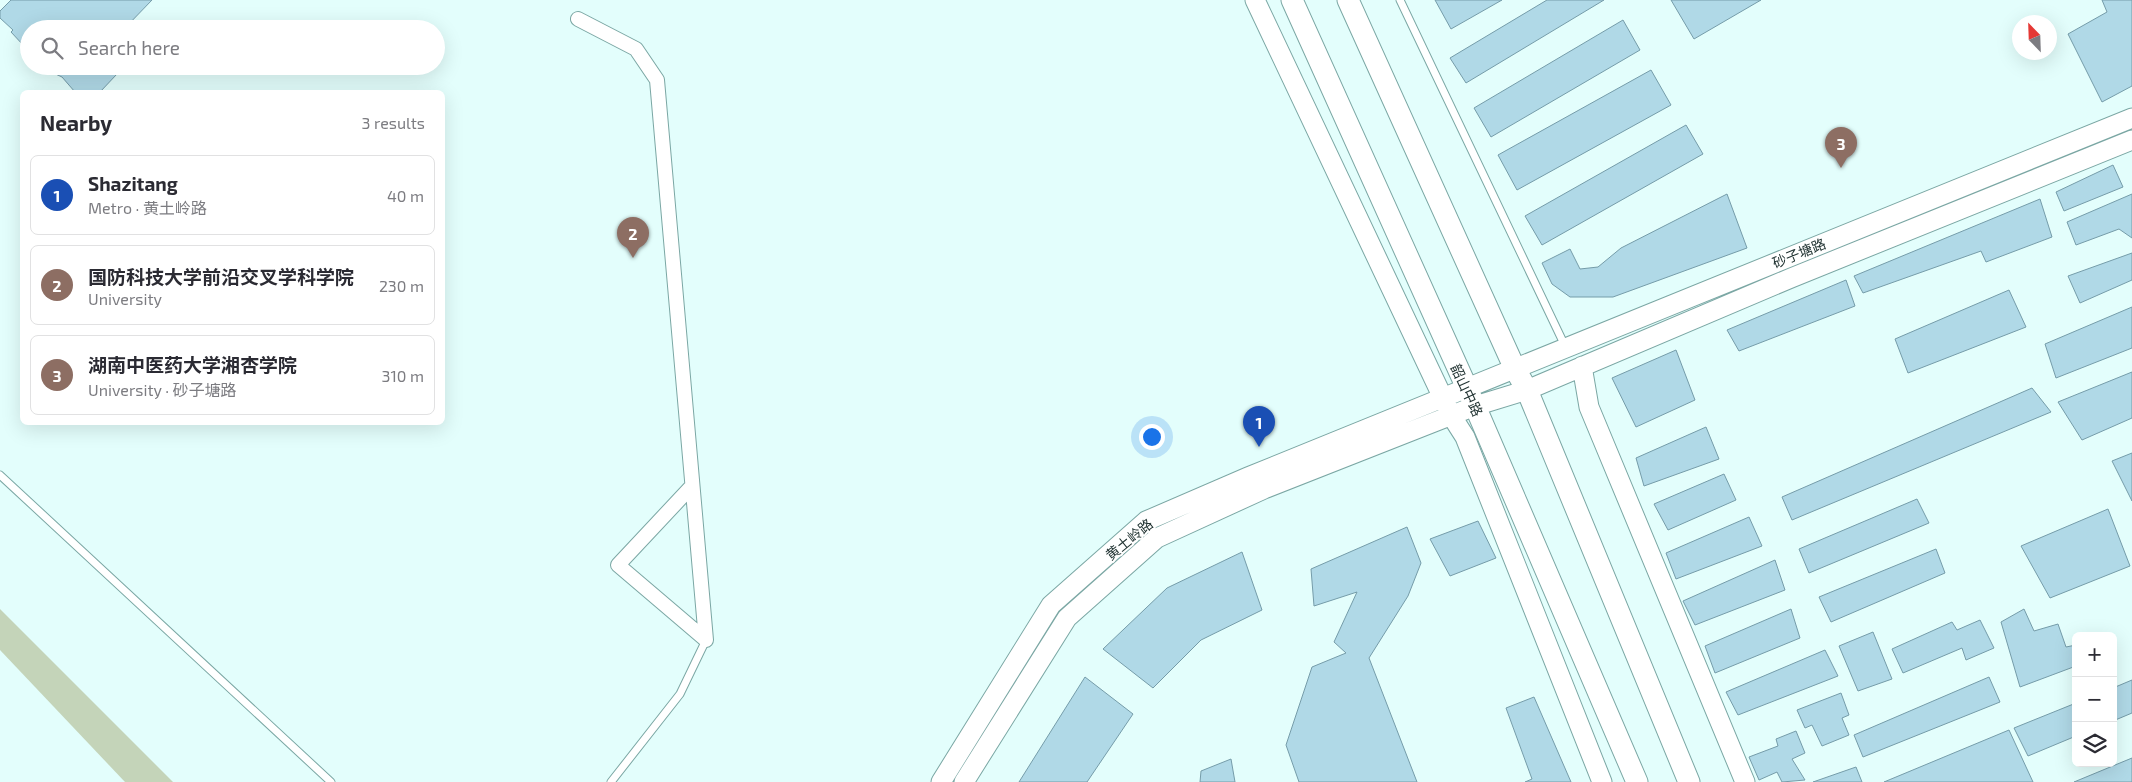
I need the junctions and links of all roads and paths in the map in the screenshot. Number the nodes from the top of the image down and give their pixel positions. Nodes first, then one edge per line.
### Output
1 (1255, 0) edge
2 (1292, 0) edge
3 (1400, 0) edge
4 (1351, 1) edge
5 (578, 19) dead end
6 (2132, 118) edge
7 (2132, 140) edge
8 (1566, 348) junction
9 (1582, 366) junction
10 (1515, 369) junction
11 (1527, 390) junction
12 (1443, 397) junction
13 (1471, 397) junction
14 (1451, 415) junction
15 (0, 475) edge
16 (692, 486) junction
17 (706, 640) junction
18 (331, 782) edge
19 (611, 782) edge
20 (941, 782) edge
21 (964, 782) edge
22 (1602, 782) edge
23 (1637, 782) edge
24 (1689, 782) edge
25 (1745, 782) edge

1 - 12 street
2 - 13 main road, 韶山中路
3 - 8 lane
4 - 10 main road
5 - 16 street
6 - 8 street, 砂子塘路
7 - 9 street, 砂子塘路
8 - 10 street, 砂子塘路
9 - 11 street, 砂子塘路
9 - 25 street
10 - 11 main road
10 - 13 street, 砂子塘路
11 - 13 street, 砂子塘路
11 - 24 main road
12 - 13 street, 黄土岭路
12 - 14 street
12 - 20 street, 黄土岭路
13 - 14 street, 黄土岭路
13 - 23 main road, 韶山中路
14 - 21 street, 黄土岭路
14 - 22 street
15 - 18 lane
16 - 17 street
16 - 17 street
17 - 19 lane

